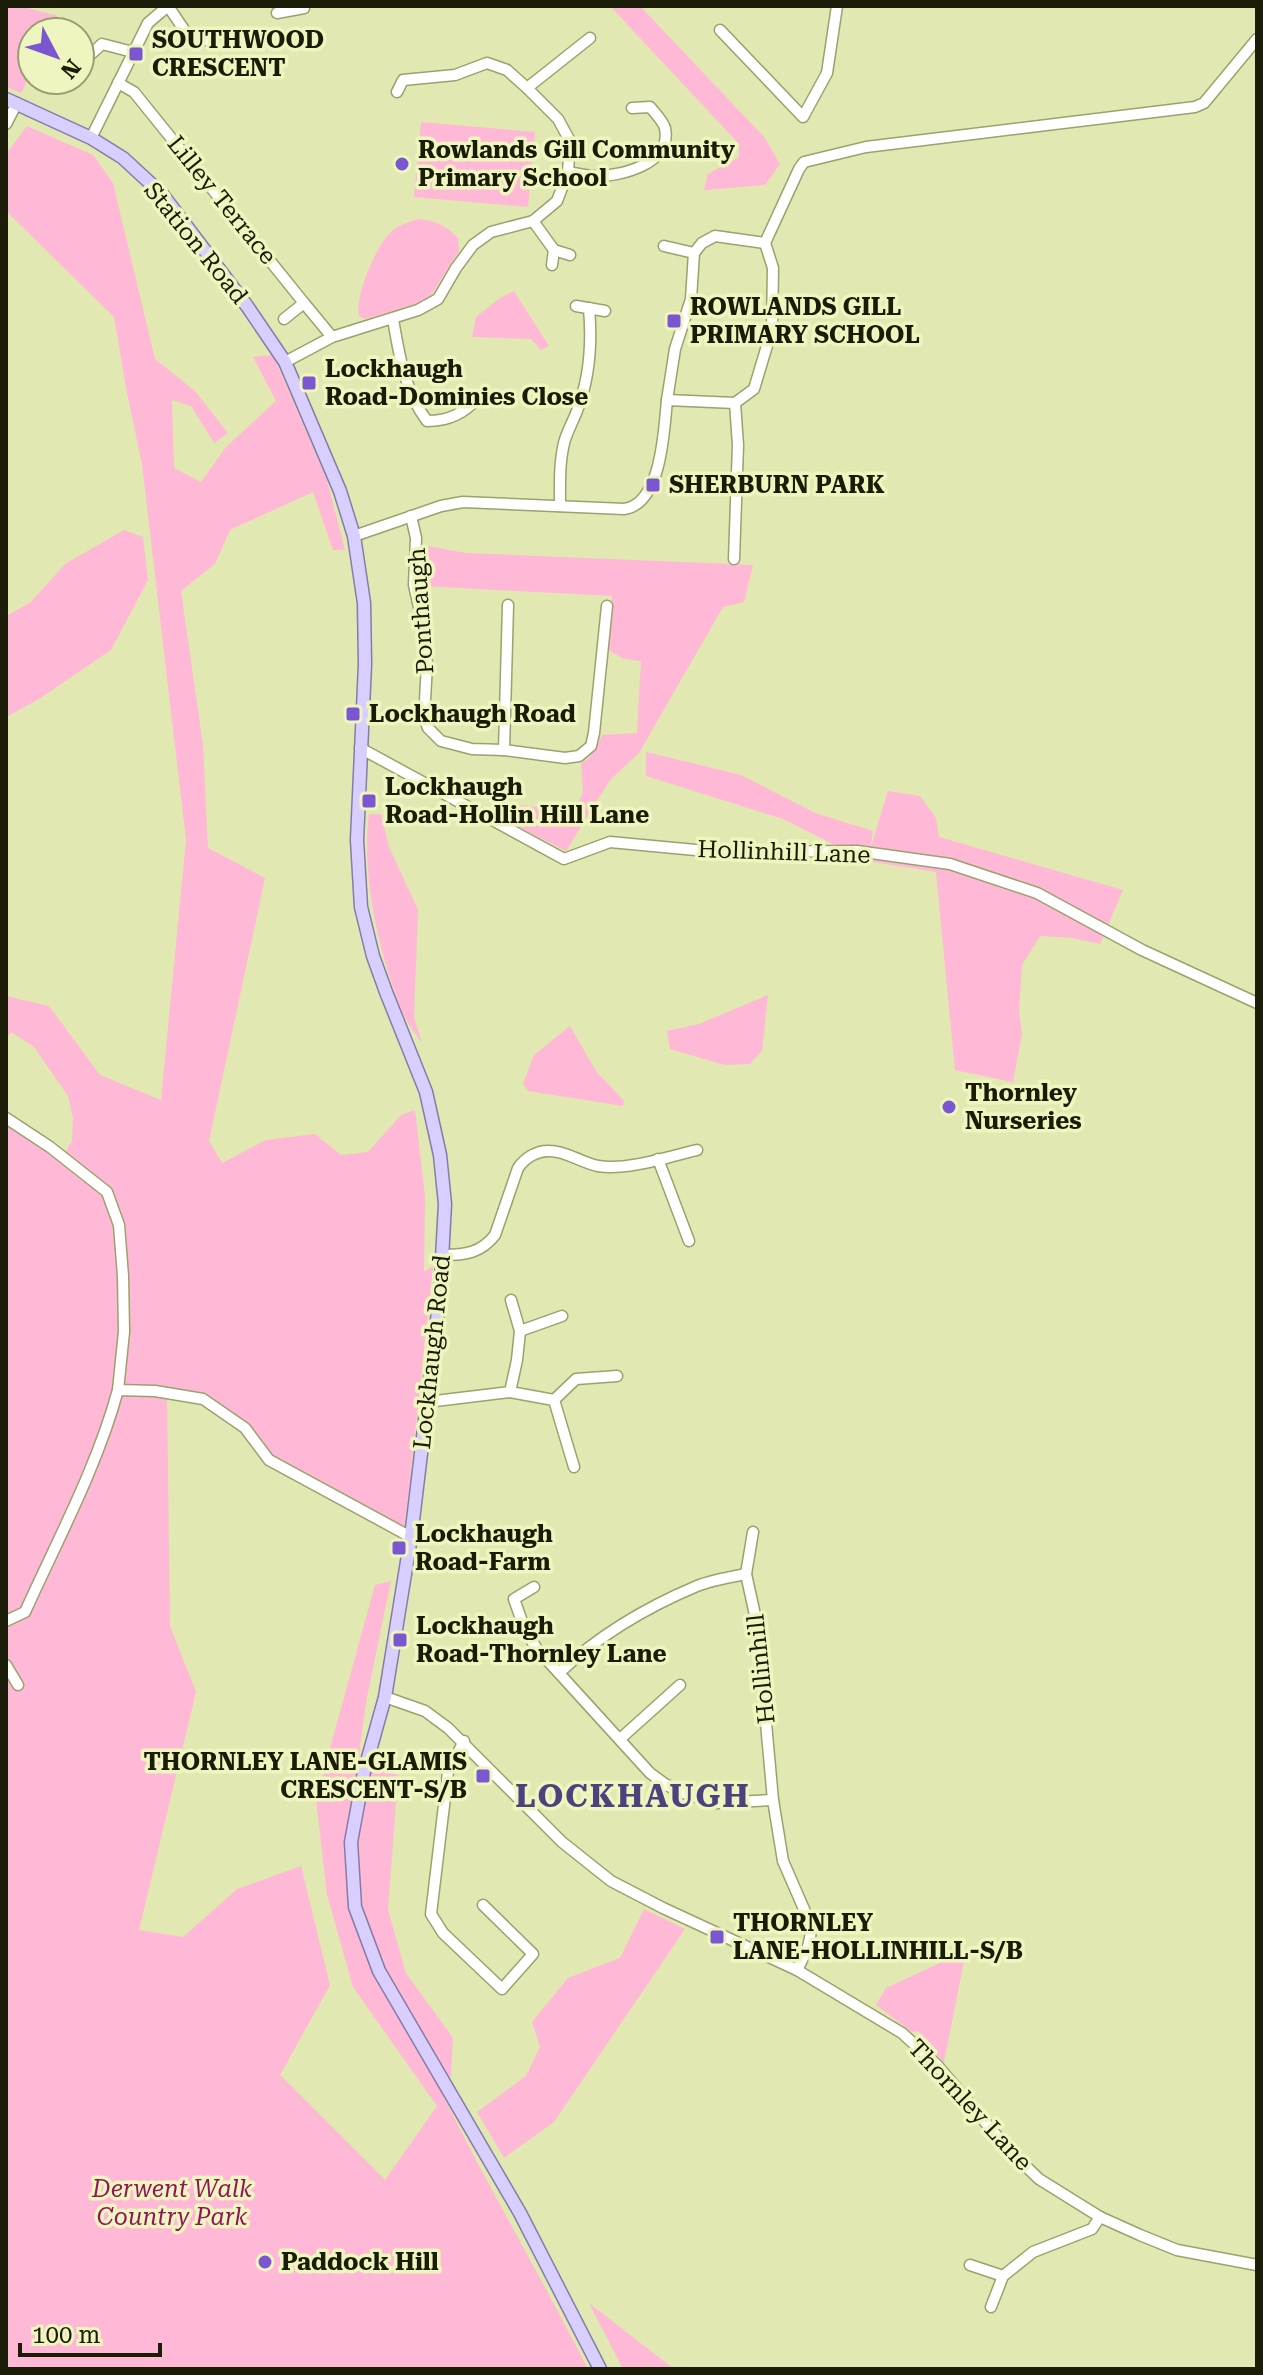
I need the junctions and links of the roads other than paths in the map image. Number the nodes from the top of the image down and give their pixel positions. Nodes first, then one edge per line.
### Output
1 (168, 6) edge
2 (304, 6) edge
3 (837, 6) edge
4 (277, 13) dead end
5 (720, 30) dead end
6 (213, 38) dead end
7 (590, 38) dead end
8 (1257, 39) edge
9 (193, 43) junction
10 (96, 49) edge
11 (133, 52) junction
12 (189, 55) dead end
13 (118, 83) junction
14 (527, 88) junction
15 (397, 92) dead end
16 (660, 97) dead end
17 (12, 101) edge
18 (650, 107) junction
19 (632, 108) dead end
20 (6, 124) edge
21 (91, 138) junction
22 (568, 172) junction
23 (533, 221) junction
24 (765, 243) junction
25 (664, 246) dead end
26 (554, 250) junction
27 (694, 253) junction
28 (570, 255) dead end
29 (552, 265) dead end
30 (304, 303) junction
31 (576, 306) dead end
32 (589, 308) junction
33 (605, 311) dead end
34 (284, 319) dead end
35 (393, 319) junction
36 (332, 337) junction
37 (285, 362) junction
38 (479, 397) dead end
39 (667, 400) junction
40 (735, 403) junction
41 (560, 506) junction
42 (411, 516) junction
43 (354, 536) junction
44 (734, 559) dead end
45 (508, 605) dead end
46 (607, 606) dead end
47 (360, 748) junction
48 (504, 750) junction
49 (1257, 1003) edge
50 (6, 1118) edge
51 (697, 1150) dead end
52 (658, 1159) junction
53 (689, 1241) dead end
54 (444, 1255) junction
55 (511, 1300) dead end
56 (562, 1316) dead end
57 (520, 1331) junction
58 (617, 1376) dead end
59 (122, 1391) junction
60 (510, 1392) junction
61 (554, 1400) junction
62 (427, 1402) junction
63 (574, 1467) dead end
64 (753, 1532) dead end
65 (411, 1537) junction
66 (746, 1574) junction
67 (534, 1587) dead end
68 (6, 1621) edge
69 (6, 1665) edge
70 (559, 1673) junction
71 (18, 1685) dead end
72 (680, 1685) dead end
73 (385, 1697) junction
74 (620, 1739) junction
75 (464, 1741) junction
76 (773, 1800) junction
77 (483, 1905) dead end
78 (797, 1970) junction
79 (1100, 2217) junction
80 (970, 2265) dead end
81 (1257, 2265) edge
82 (1003, 2276) junction
83 (991, 2307) dead end
84 (600, 2369) edge

1 - 9 street
1 - 11 street
2 - 4 street
3 - 5 street
6 - 9 street
7 - 14 street
8 - 24 street
9 - 12 street
10 - 11 street
11 - 13 street
13 - 21 street
13 - 30 street, Lilley Terrace
14 - 15 street
14 - 22 street
16 - 18 street
17 - 20 street
17 - 21 main road, Station Road
18 - 19 street
18 - 22 street
21 - 37 main road, Station Road
22 - 23 street
23 - 26 street
23 - 35 street
24 - 27 street
24 - 40 street
25 - 27 street
26 - 28 street
26 - 29 street
27 - 39 street
30 - 34 street
30 - 36 street, Lilley Terrace
31 - 32 street
32 - 33 street
32 - 41 street
35 - 36 street
35 - 38 street
36 - 37 street
37 - 43 main road, Station Road
39 - 40 street
39 - 41 street
40 - 44 street
41 - 42 street
42 - 43 street
42 - 48 street, Ponthaugh
43 - 47 main road, Lockhaugh Road
45 - 48 street
46 - 48 street, Ponthaugh
47 - 49 street, Hollinhill Lane
47 - 54 main road, Lockhaugh Road
50 - 59 street
51 - 52 street
52 - 53 street
52 - 54 street
54 - 62 main road, Lockhaugh Road
55 - 57 street
56 - 57 street
57 - 60 street
58 - 61 street
59 - 65 street
59 - 68 street
60 - 61 street
60 - 62 street
61 - 63 street
62 - 65 main road, Lockhaugh Road
64 - 66 street
65 - 73 main road, Lockhaugh Road
66 - 70 street
66 - 76 street, Hollinhill
67 - 70 street
69 - 71 street
70 - 74 street
72 - 74 street
73 - 75 street, Thornley Lane
73 - 84 main road, Lockhaugh Road
74 - 76 street
75 - 77 street
75 - 78 street, Thornley Lane
76 - 78 street, Hollinhill
78 - 79 street, Thornley Lane
79 - 81 street, Thornley Lane
79 - 82 street
80 - 82 street
82 - 83 street

